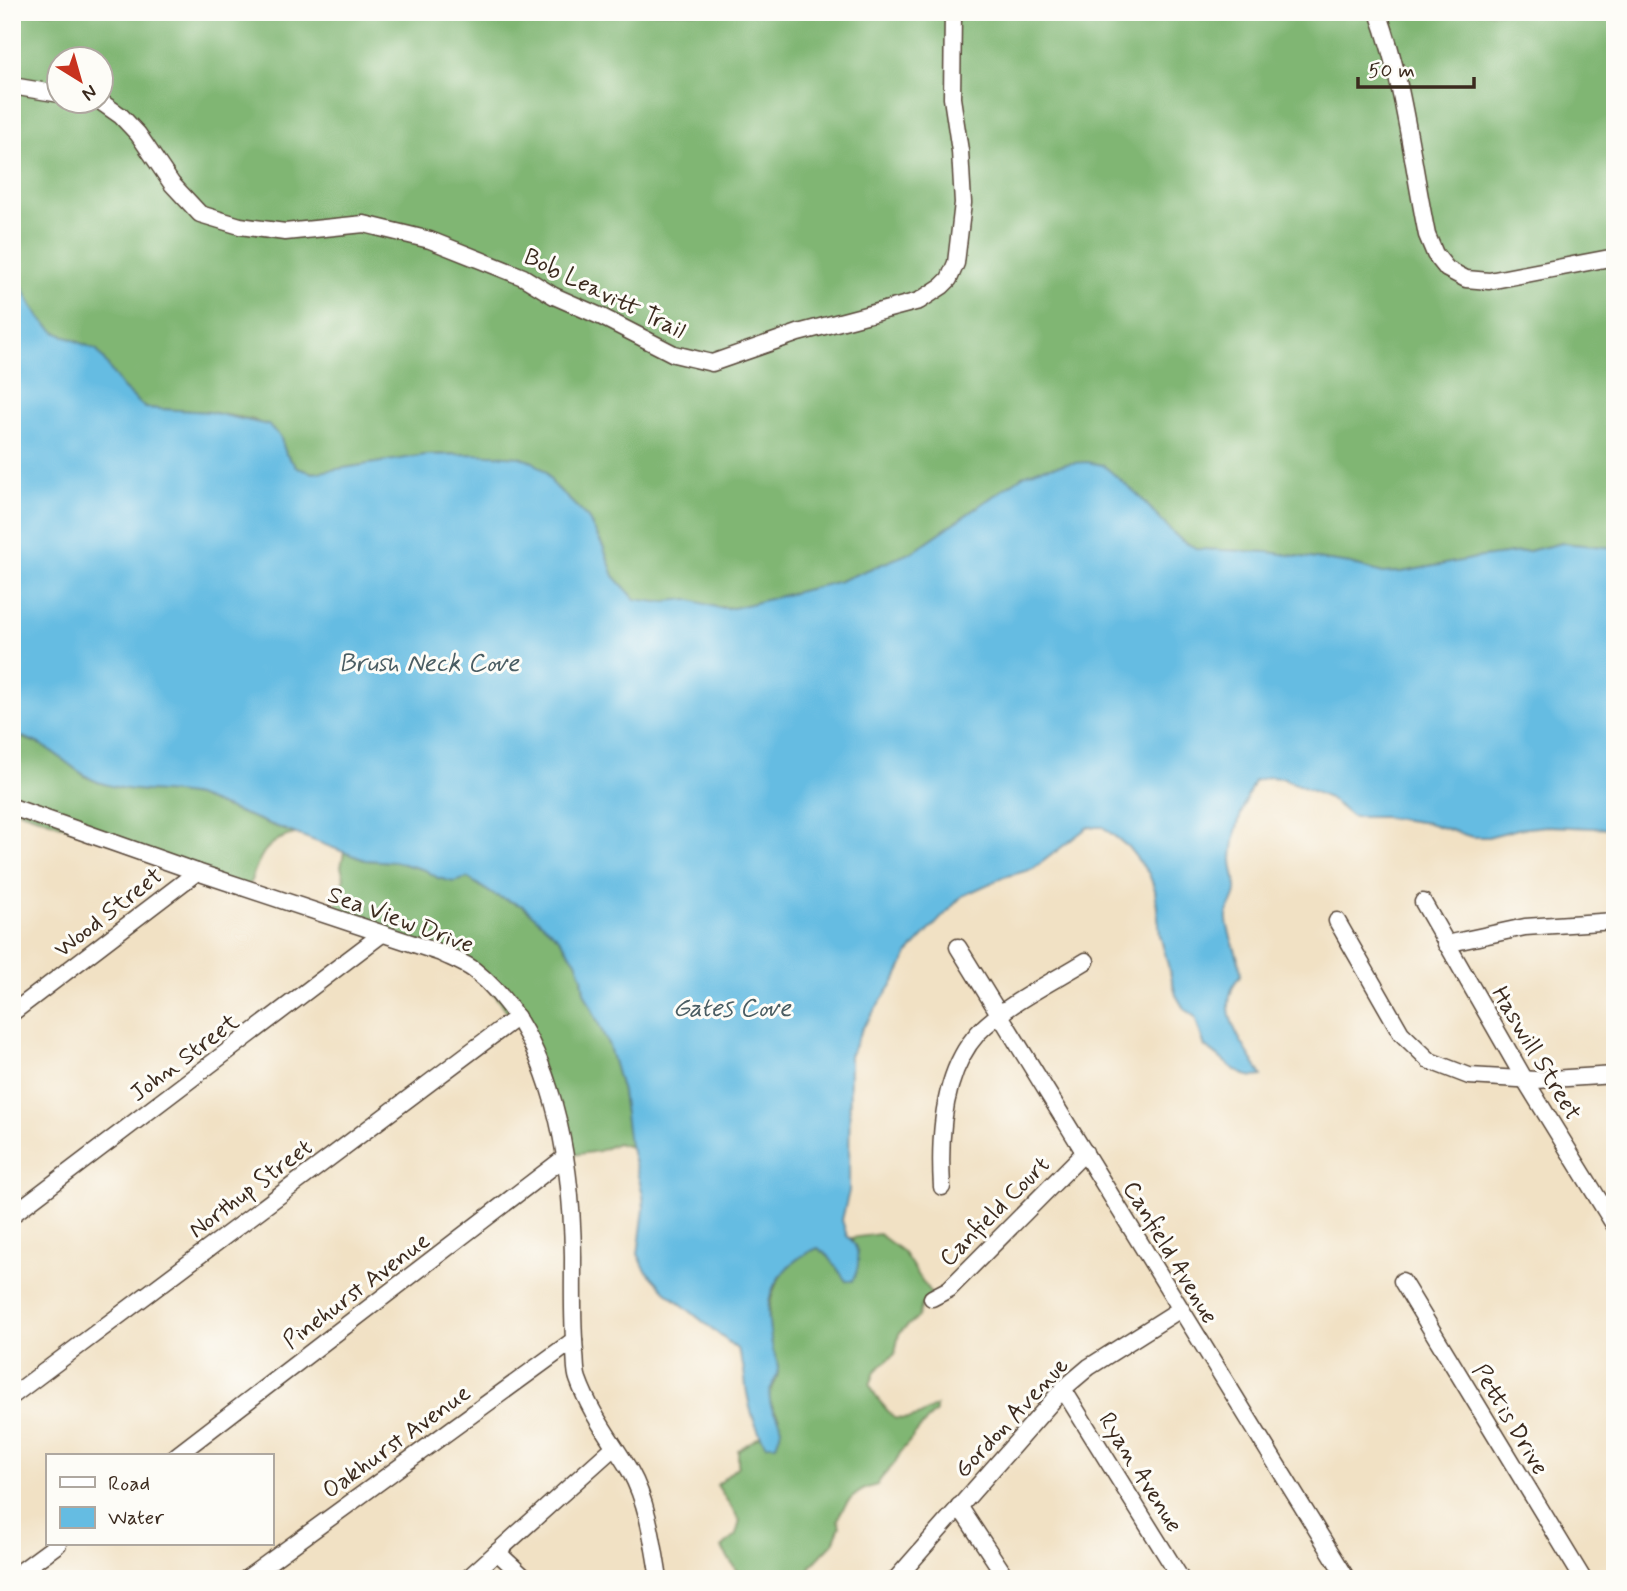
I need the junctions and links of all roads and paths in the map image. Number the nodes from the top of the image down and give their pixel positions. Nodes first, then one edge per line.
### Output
1 (953, 12) edge
2 (1378, 12) edge
3 (12, 86) edge
4 (46, 92) edge
5 (116, 112) edge
6 (1615, 257) edge
7 (12, 807) edge
8 (197, 872) junction
9 (1423, 902) dead end
10 (1337, 921) dead end
11 (1615, 921) edge
12 (382, 934) junction
13 (1446, 944) junction
14 (958, 947) dead end
15 (1086, 961) dead end
16 (12, 1013) edge
17 (1000, 1015) junction
18 (517, 1017) junction
19 (1615, 1075) edge
20 (1525, 1080) junction
21 (1085, 1152) junction
22 (564, 1158) junction
23 (942, 1187) dead end
24 (12, 1215) edge
25 (1615, 1226) edge
26 (1402, 1281) dead end
27 (932, 1298) dead end
28 (1179, 1310) junction
29 (574, 1340) junction
30 (1063, 1389) junction
31 (12, 1396) edge
32 (614, 1447) junction
33 (179, 1454) edge
34 (960, 1506) junction
35 (55, 1546) edge
36 (497, 1552) junction
37 (12, 1578) edge
38 (1344, 1578) edge
39 (246, 1579) edge
40 (467, 1579) edge
41 (526, 1579) edge
42 (659, 1579) edge
43 (896, 1579) edge
44 (1007, 1579) edge
45 (1181, 1579) edge
46 (1583, 1579) edge

1 - 5 street, Bob Leavitt Trail
2 - 6 street
3 - 4 street
7 - 8 street, Sea View Drive
8 - 12 street, Sea View Drive
8 - 16 street, Wood Street
9 - 13 street, Haswill Street
10 - 20 street
11 - 13 street
12 - 18 street, Sea View Drive
12 - 24 street, John Street
13 - 20 street, Haswill Street
14 - 17 street, Canfield Avenue
15 - 17 street
17 - 21 street, Canfield Avenue
17 - 23 street
18 - 22 street, Sea View Drive
18 - 31 street, Northup Street
19 - 20 street
20 - 25 street, Haswill Street
21 - 27 street, Canfield Court
21 - 28 street, Canfield Avenue
22 - 29 street, Sea View Drive
22 - 33 street, Pinehurst Avenue
26 - 46 street, Pettis Drive
28 - 30 street, Gordon Avenue
28 - 38 street, Canfield Avenue
29 - 32 street, Sea View Drive
29 - 39 street, Oakhurst Avenue
30 - 34 street, Gordon Avenue
30 - 45 street, Ryan Avenue
32 - 36 street
32 - 42 street, Sea View Drive
34 - 43 street, Gordon Avenue
34 - 44 street
35 - 37 street
36 - 40 street
36 - 41 street

